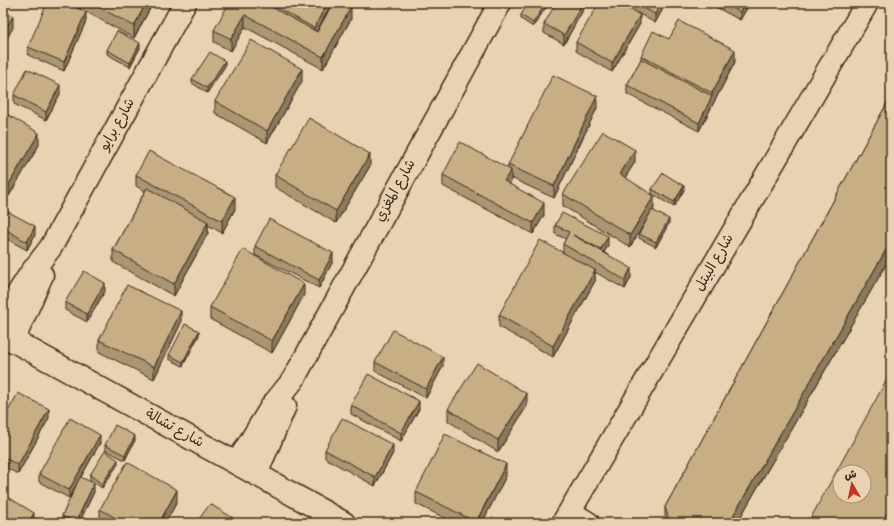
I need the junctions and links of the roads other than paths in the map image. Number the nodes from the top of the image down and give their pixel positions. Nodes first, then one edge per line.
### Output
1 (185, 3) edge
2 (500, 3) edge
3 (867, 3) edge
4 (51, 247) junction
5 (3, 317) edge
6 (8, 338) edge
7 (293, 380) junction
8 (237, 463) junction
9 (256, 474) junction
10 (574, 519) edge
11 (344, 523) edge

1 - 4 street, شارع برايو
2 - 7 street, شارع المغزي
3 - 10 street, شارع البيتل
4 - 5 street, شارع برايو
4 - 6 street, شارع برايو
6 - 8 street, شارع تشالة
7 - 8 street, شارع المغزي
7 - 9 street, شارع المغزي
8 - 9 street, شارع تشالة
9 - 11 street, شارع تشالة

